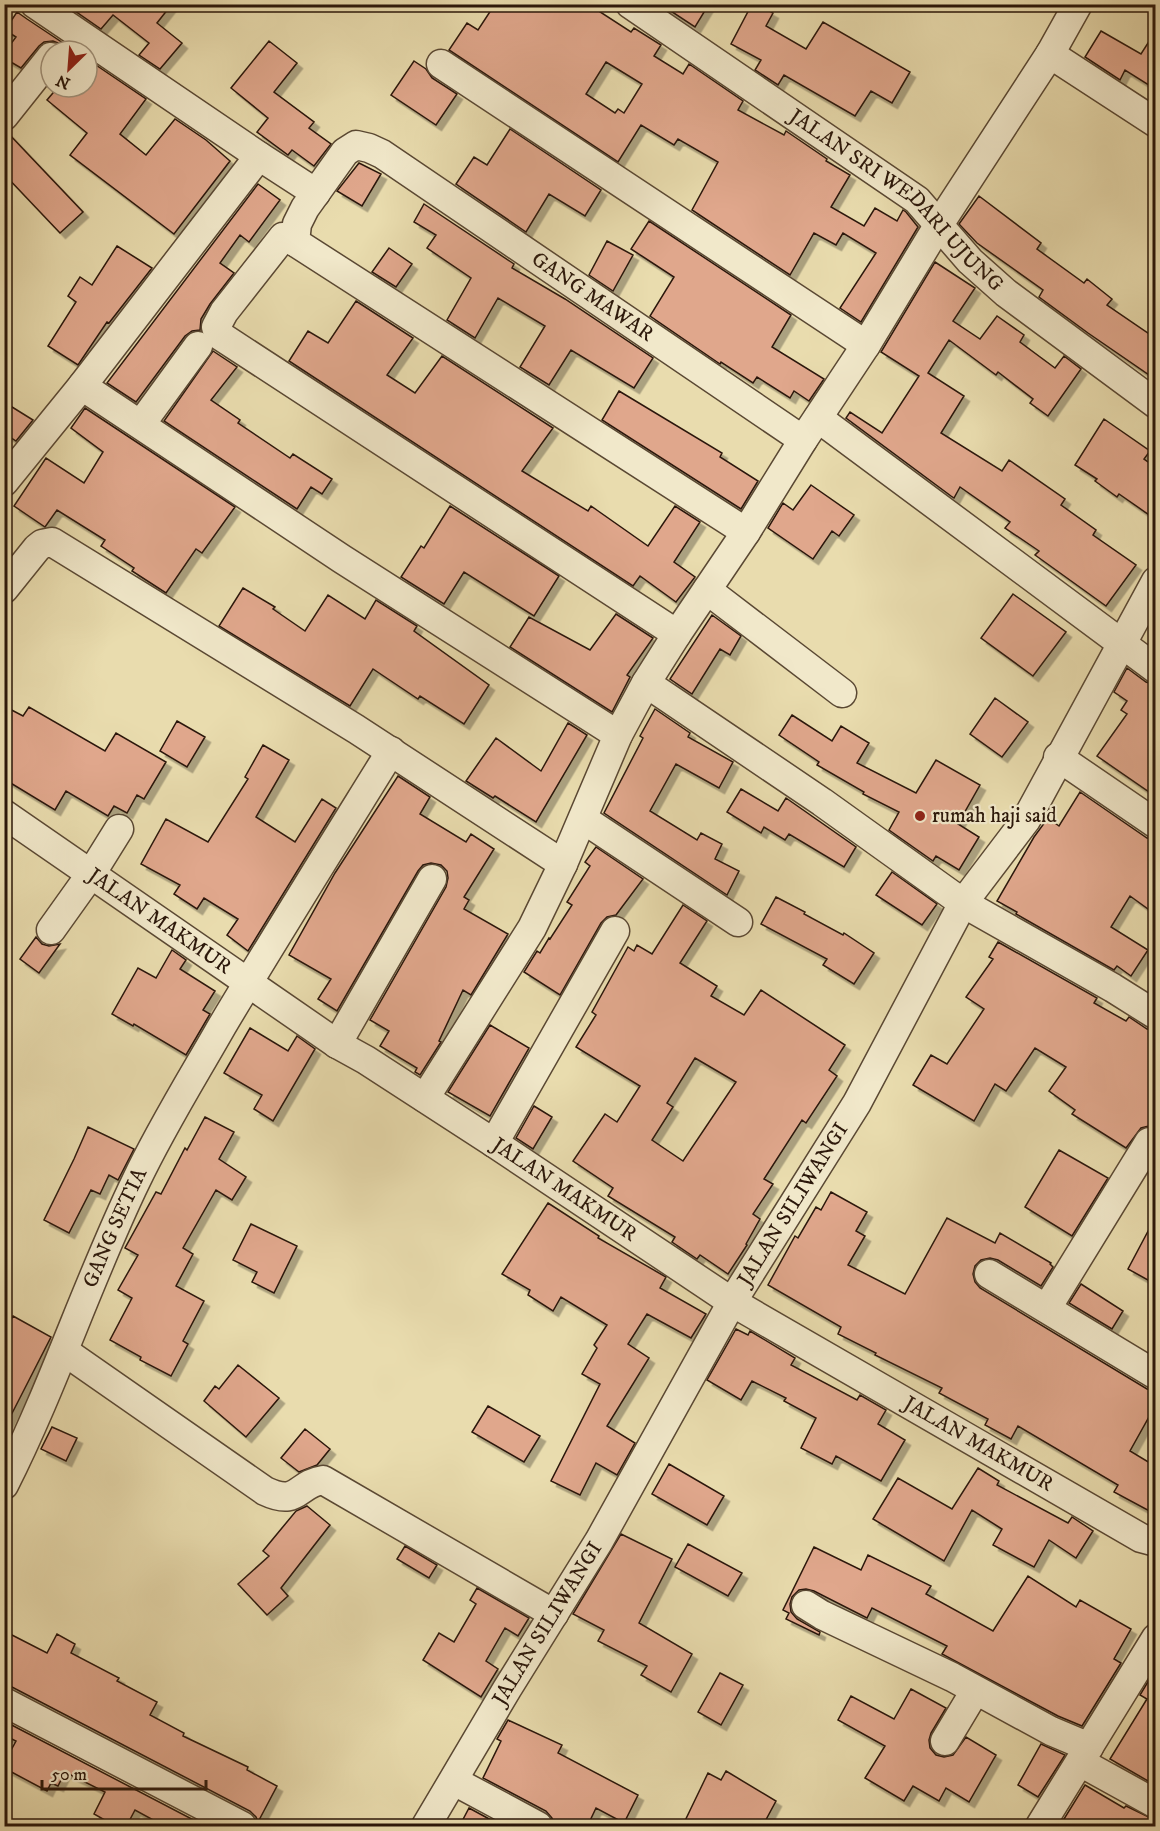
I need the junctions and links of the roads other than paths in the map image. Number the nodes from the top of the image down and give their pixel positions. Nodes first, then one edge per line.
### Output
1 (35, 4) edge
2 (630, 4) edge
3 (1078, 4) edge
4 (62, 39) edge
5 (1050, 54) junction
6 (99, 62) edge
7 (441, 64) dead end
8 (39, 72) edge
9 (4, 116) edge
10 (1155, 123) edge
11 (258, 156) junction
12 (316, 193) junction
13 (938, 226) junction
14 (295, 242) junction
15 (866, 345) junction
16 (198, 346) dead end
17 (82, 386) junction
18 (1155, 404) edge
19 (141, 424) junction
20 (810, 429) junction
21 (4, 482) edge
22 (746, 532) junction
23 (1155, 581) edge
24 (4, 589) edge
25 (707, 590) junction
26 (677, 634) junction
27 (1121, 644) junction
28 (1155, 669) edge
29 (646, 683) junction
30 (842, 693) dead end
31 (618, 735) junction
32 (391, 751) junction
33 (1058, 757) junction
34 (4, 814) edge
35 (583, 819) junction
36 (1155, 824) edge
37 (119, 829) dead end
38 (563, 864) junction
39 (91, 874) junction
40 (432, 879) dead end
41 (963, 903) junction
42 (738, 922) dead end
43 (51, 930) dead end
44 (615, 931) dead end
45 (249, 982) junction
46 (1155, 1015) edge
47 (337, 1044) junction
48 (425, 1098) junction
49 (1149, 1142) dead end
50 (494, 1143) junction
51 (989, 1274) dead end
52 (732, 1302) junction
53 (1047, 1308) junction
54 (64, 1351) junction
55 (1155, 1375) edge
56 (4, 1485) edge
57 (1148, 1540) edge
58 (806, 1605) dead end
59 (554, 1614) junction
60 (1155, 1638) edge
61 (975, 1691) junction
62 (4, 1702) edge
63 (945, 1741) dead end
64 (1084, 1755) junction
65 (454, 1781) junction
66 (1155, 1804) edge
67 (242, 1827) edge
68 (426, 1827) edge
69 (538, 1827) edge
70 (1040, 1827) edge

1 - 4 street
2 - 13 street, JALAN SRI WEDARI UJUNG
3 - 5 street
5 - 10 street
5 - 13 street
6 - 11 street
7 - 15 street
8 - 9 street
11 - 12 street
11 - 17 street
12 - 14 street
12 - 20 street, GANG MAWAR
13 - 15 street
13 - 18 street, JALAN SRI WEDARI UJUNG
14 - 22 street
14 - 26 street
15 - 20 street
16 - 19 street
17 - 19 street
17 - 21 street
19 - 31 street
20 - 22 street
20 - 27 street, GANG MAWAR
22 - 25 street
23 - 27 street, JALAN SILIWANGI
24 - 32 street
25 - 26 street
25 - 30 street
26 - 29 street
27 - 28 street, GANG MAWAR
27 - 33 street, JALAN SILIWANGI
29 - 31 street
29 - 41 street
31 - 35 street
32 - 38 street
32 - 45 street, GANG SETIA
33 - 36 street
33 - 41 street, JALAN SILIWANGI
34 - 39 street, JALAN MAKMUR
35 - 38 street
35 - 42 street
37 - 39 street
38 - 48 street
39 - 43 street
39 - 45 street, JALAN MAKMUR
40 - 47 street
41 - 46 street
41 - 52 street, JALAN SILIWANGI
44 - 50 street
45 - 47 street, JALAN MAKMUR
45 - 54 street, GANG SETIA
47 - 48 street, JALAN MAKMUR
48 - 50 street, JALAN MAKMUR
49 - 53 street
50 - 52 street, JALAN MAKMUR
51 - 53 street
52 - 57 street, JALAN MAKMUR
52 - 59 street, JALAN SILIWANGI
53 - 55 street
54 - 56 street, GANG SETIA
54 - 59 street
58 - 61 street
59 - 65 street, JALAN SILIWANGI
60 - 64 street
61 - 63 street
61 - 64 street
62 - 67 street
64 - 66 street
64 - 70 street
65 - 68 street, JALAN SILIWANGI
65 - 69 street

